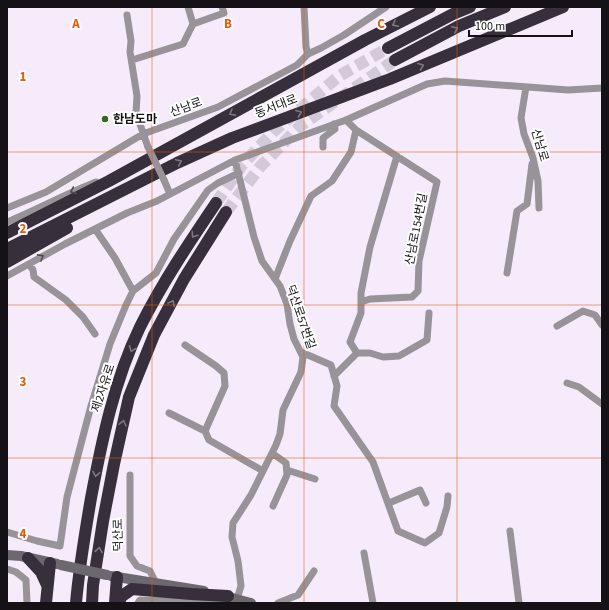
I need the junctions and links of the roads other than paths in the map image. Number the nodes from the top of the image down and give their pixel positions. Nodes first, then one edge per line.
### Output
1 (188, 7) edge
2 (222, 7) edge
3 (304, 7) edge
4 (386, 7) edge
5 (430, 7) edge
6 (470, 7) edge
7 (505, 7) edge
8 (563, 7) edge
9 (127, 15) dead end
10 (193, 24) junction
11 (388, 48) tunnel mouth
12 (308, 54) junction
13 (132, 60) junction
14 (395, 60) tunnel mouth
15 (526, 87) junction
16 (602, 88) edge
17 (346, 120) junction
18 (334, 124) junction
19 (356, 130) junction
20 (143, 134) junction
21 (323, 147) dead end
22 (397, 156) junction
23 (533, 158) junction
24 (235, 160) junction
25 (135, 167) junction
26 (239, 173) junction
27 (151, 177) junction
28 (170, 194) junction
29 (216, 203) tunnel mouth
30 (7, 208) edge
31 (539, 208) dead end
32 (226, 212) tunnel mouth
33 (7, 222) edge
34 (95, 229) junction
35 (7, 233) edge
36 (7, 249) edge
37 (7, 262) edge
38 (29, 264) junction
39 (507, 274) dead end
40 (7, 276) edge
41 (275, 279) junction
42 (133, 291) junction
43 (361, 302) junction
44 (428, 313) dead end
45 (602, 325) edge
46 (556, 326) dead end
47 (95, 334) dead end
48 (185, 346) dead end
49 (301, 352) junction
50 (357, 353) junction
51 (334, 376) junction
52 (567, 383) dead end
53 (602, 404) edge
54 (169, 413) dead end
55 (205, 431) junction
56 (272, 453) junction
57 (287, 470) junction
58 (263, 472) junction
59 (130, 475) dead end
60 (315, 479) dead end
61 (448, 496) dead end
62 (389, 503) junction
63 (426, 503) dead end
64 (273, 506) dead end
65 (510, 531) dead end
66 (7, 532) edge
67 (7, 548) edge
68 (364, 553) dead end
69 (7, 555) edge
70 (24, 557) junction
71 (56, 564) junction
72 (7, 569) edge
73 (314, 572) dead end
74 (112, 576) junction
75 (156, 583) junction
76 (47, 586) junction
77 (233, 597) junction
78 (27, 603) edge
79 (46, 603) edge
80 (76, 603) edge
81 (92, 603) edge
82 (115, 603) edge
83 (118, 603) edge
84 (138, 603) edge
85 (251, 603) edge
86 (278, 603) edge
87 (373, 603) edge
88 (519, 603) edge

1 - 10 street
2 - 10 street
3 - 12 street
4 - 12 street, 산남로
5 -> 25 highway, 동서대로
6 - 11 highway
14 -> 7 highway
27 -> 8 highway, 동서대로
9 - 13 street
10 - 13 street
12 - 20 street, 산남로
13 - 20 street
15 - 16 street
15 - 17 street
15 - 23 street, 산남로
17 - 18 street
17 - 19 street, 산남로154번길
18 - 21 street
18 - 24 street
19 - 22 street, 산남로154번길
19 - 41 street, 덕산로57번길
20 - 28 street, bridge
20 - 30 street, 산남로
22 - 43 street
22 - 43 street, 산남로154번길
23 - 31 street, 산남로
23 - 39 street
24 - 26 street, 덕산로57번길
24 - 28 street
25 -> 33 street
25 - 35 highway, 동서대로
26 - 41 street, 덕산로57번길
26 - 42 street
27 - 36 highway, 동서대로
27 - 37 highway
28 - 34 street
29 -> 80 highway, 제2자유로
81 -> 32 highway
38 -> 34 street
34 - 42 street
38 - 40 street
38 - 47 street
41 - 49 street, 덕산로57번길
42 - 66 street
43 - 50 street
44 - 50 street
45 - 46 street
48 - 55 street
49 - 51 street
49 - 56 street, 덕산로57번길
50 - 51 street
51 - 62 street
52 - 53 street
54 - 55 street
55 - 58 street
56 - 57 street
56 - 58 street, 덕산로57번길
57 - 60 street
57 - 64 street
58 - 77 street, 덕산로57번길
59 - 75 street, 덕산로
61 - 62 street
62 - 63 street
65 - 88 street
67 - 70 street
68 - 87 street
69 - 70 street
70 - 71 street
70 - 76 highway
71 - 74 street, bridge
71 - 76 highway
72 - 78 street
73 - 86 street
74 - 75 street
74 - 82 highway
75 - 77 street
76 - 79 highway
77 - 83 highway
77 - 84 street
77 - 85 street

